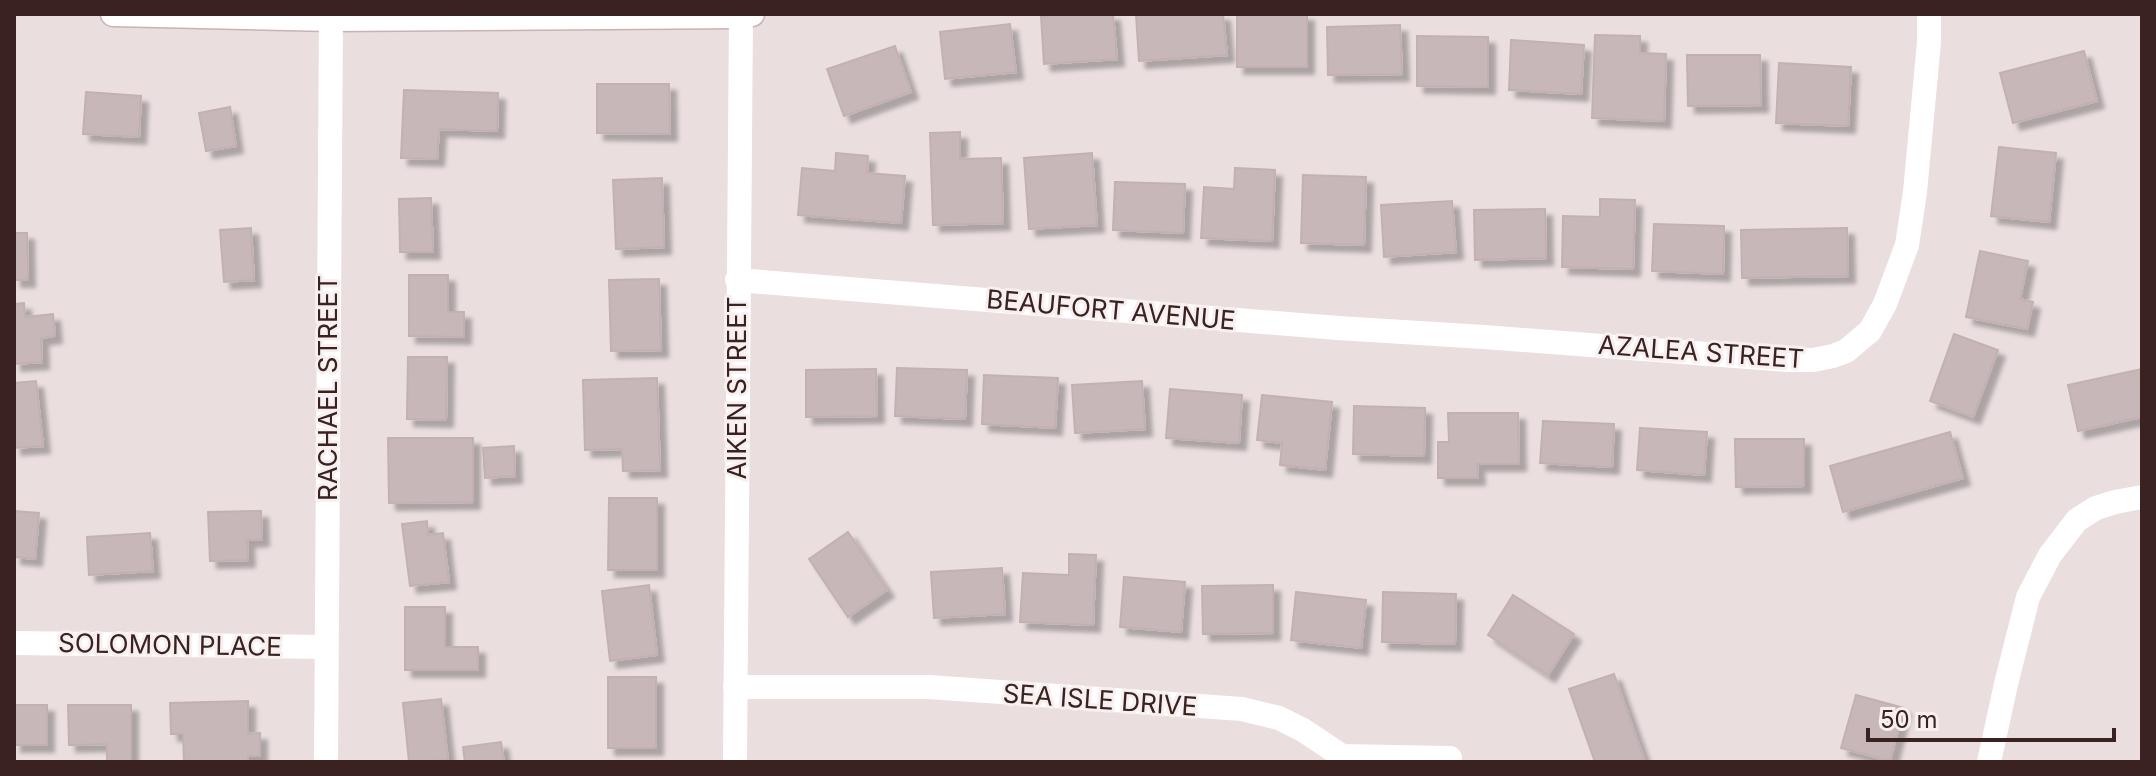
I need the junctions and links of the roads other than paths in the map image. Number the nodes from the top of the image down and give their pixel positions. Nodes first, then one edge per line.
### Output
1 (113, 14) edge
2 (1929, 14) edge
3 (745, 15) edge
4 (331, 17) edge
5 (737, 280) junction
6 (1484, 337) joint
7 (2142, 497) edge
8 (14, 643) edge
9 (326, 647) junction
10 (735, 687) junction
11 (326, 762) edge
12 (735, 762) edge
13 (1448, 762) edge
14 (1989, 762) edge

1 - 4 street
2 - 6 street, AZALEA STREET
3 - 4 street
3 - 5 street, AIKEN STREET
4 - 9 street, RACHAEL STREET
5 - 6 street, BEAUFORT AVENUE
5 - 10 street, AIKEN STREET
7 - 14 street
8 - 9 street, SOLOMON PLACE
9 - 11 street, RACHAEL STREET
10 - 12 street, AIKEN STREET
10 - 13 street, SEA ISLE DRIVE

